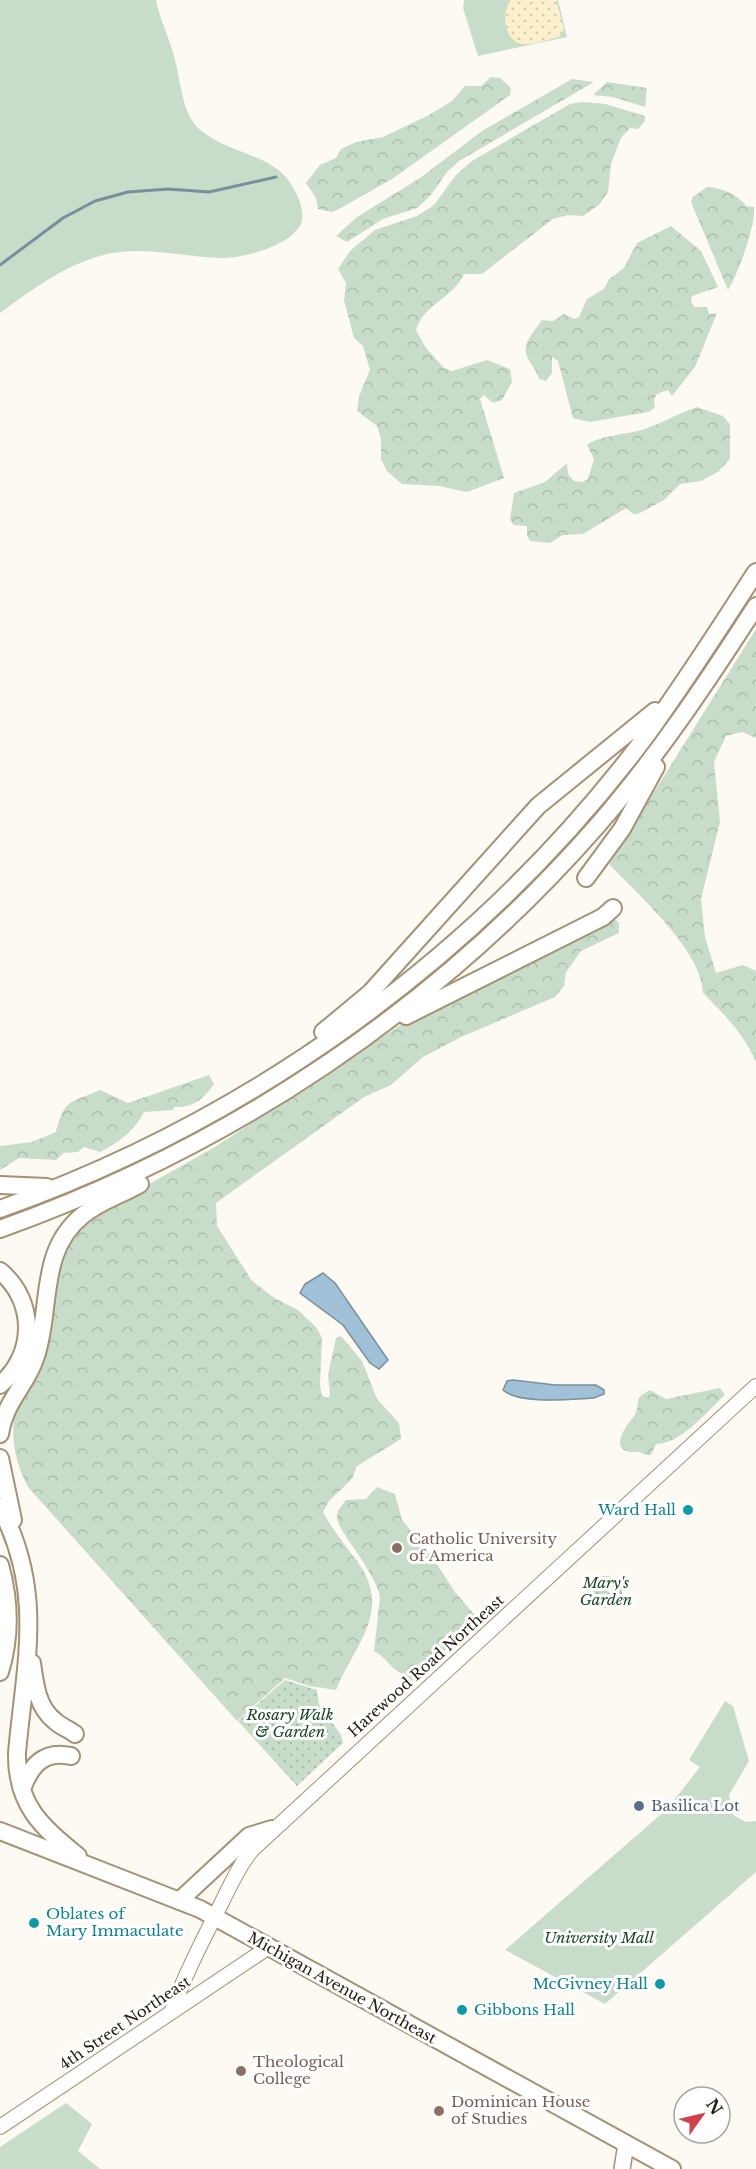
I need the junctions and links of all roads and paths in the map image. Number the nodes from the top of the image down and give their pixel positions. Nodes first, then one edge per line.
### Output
1 (756, 572) edge
2 (756, 606) edge
3 (676, 693) junction
4 (677, 724) junction
5 (586, 878) dead end
6 (613, 908) dead end
7 (368, 1036) junction
8 (273, 1077) junction
9 (183, 1151) junction
10 (0, 1185) edge
11 (60, 1186) junction
12 (0, 1209) edge
13 (0, 1228) edge
14 (0, 1271) edge
15 (0, 1385) edge
16 (756, 1386) edge
17 (0, 1434) edge
18 (0, 1458) edge
19 (0, 1507) edge
20 (21, 1558) junction
21 (0, 1564) edge
22 (29, 1632) junction
23 (0, 1672) edge
24 (75, 1734) dead end
25 (71, 1756) dead end
26 (22, 1789) junction
27 (272, 1829) junction
28 (0, 1831) edge
29 (90, 1866) junction
30 (179, 1901) junction
31 (214, 1918) junction
32 (269, 1947) junction
33 (172, 2010) junction
34 (0, 2127) edge
35 (626, 2144) junction
36 (622, 2169) edge
37 (672, 2169) edge

1 - 3 main road
2 - 4 main road
3 - 8 main road
3 - 8 main road
4 - 5 main road
4 - 7 main road
6 - 7 main road
7 - 9 main road
8 - 11 main road
9 - 13 main road
9 - 17 main road
10 - 11 main road
11 - 12 main road
14 - 15 main road
16 - 27 street, Harewood Road Northeast
18 - 20 main road
19 - 20 main road
20 - 22 main road
21 - 23 main road
22 - 24 main road
22 - 26 main road
25 - 26 main road
26 - 29 main road
27 - 30 main road
27 - 31 street, Harewood Road Northeast
28 - 29 main road, Michigan Avenue Northeast
29 - 30 main road, Michigan Avenue Northeast
30 - 31 main road, Michigan Avenue Northeast
31 - 32 main road, Michigan Avenue Northeast
31 - 33 street, Harewood Road Northeast
32 - 33 street, 4th Street Northeast
32 - 35 main road, Michigan Avenue Northeast
33 - 34 street, 4th Street Northeast
35 - 36 main road
35 - 37 main road, Michigan Avenue Northeast

